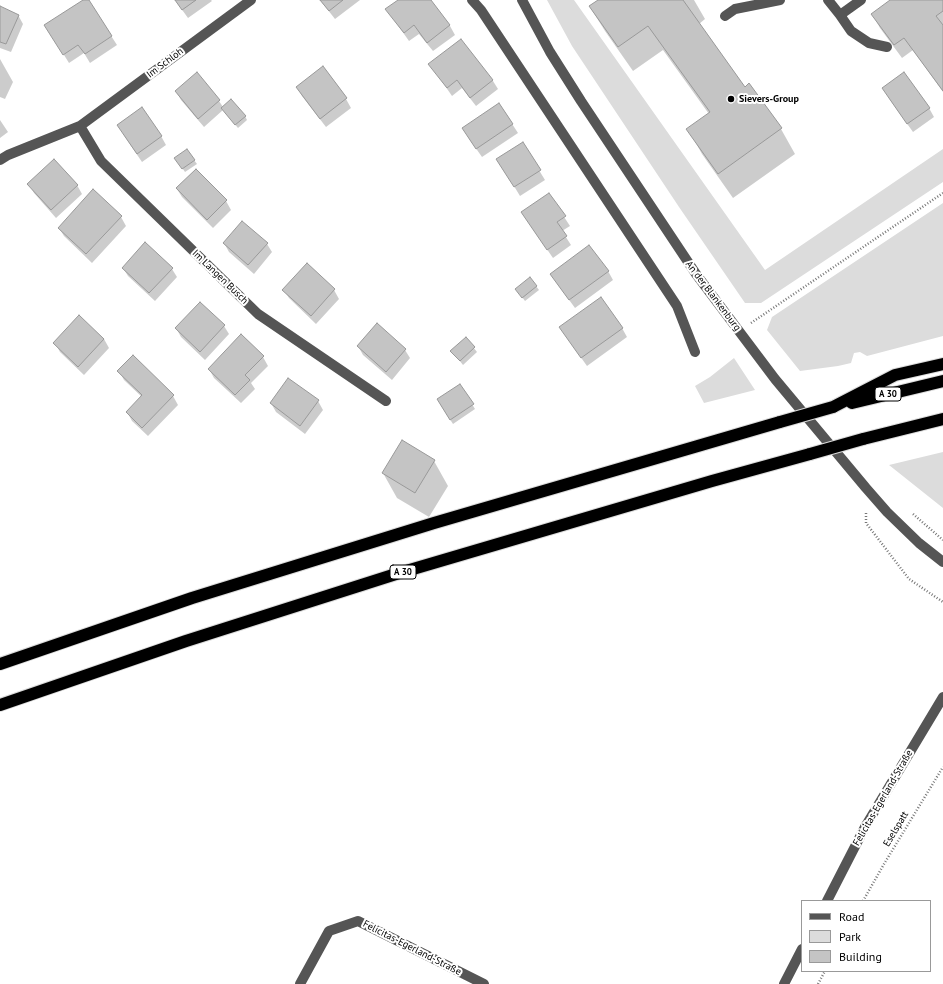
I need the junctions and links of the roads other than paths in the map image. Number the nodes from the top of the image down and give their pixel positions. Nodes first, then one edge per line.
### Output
1 (251, 0) edge
2 (472, 0) edge
3 (522, 0) edge
4 (780, 0) edge
5 (828, 0) edge
6 (861, 0) edge
7 (840, 15) junction
8 (725, 16) dead end
9 (887, 47) dead end
10 (80, 126) junction
11 (0, 160) edge
12 (695, 352) dead end
13 (943, 364) edge
14 (943, 381) edge
15 (386, 401) dead end
16 (833, 407) junction
17 (943, 419) edge
18 (943, 562) edge
19 (0, 664) edge
20 (943, 697) edge
21 (0, 705) edge
22 (828, 900) edge
23 (801, 951) edge
24 (300, 984) edge
25 (484, 984) edge
26 (784, 984) edge

1 - 10 street, Im Schloh
2 - 12 street
3 - 18 street, An der Blankenburg
4 - 8 street
5 - 7 street
6 - 7 street
7 - 9 street
10 - 11 street, Im Schloh
10 - 15 street, Im Langen Busch
13 - 16 highway
14 - 16 highway, A 30
16 - 19 highway, A 30, bridge
17 - 21 highway, A 30, bridge
20 - 22 street, Felicitas-Egerland-Straße
23 - 26 street
24 - 25 street, Felicitas-Egerland-Straße

